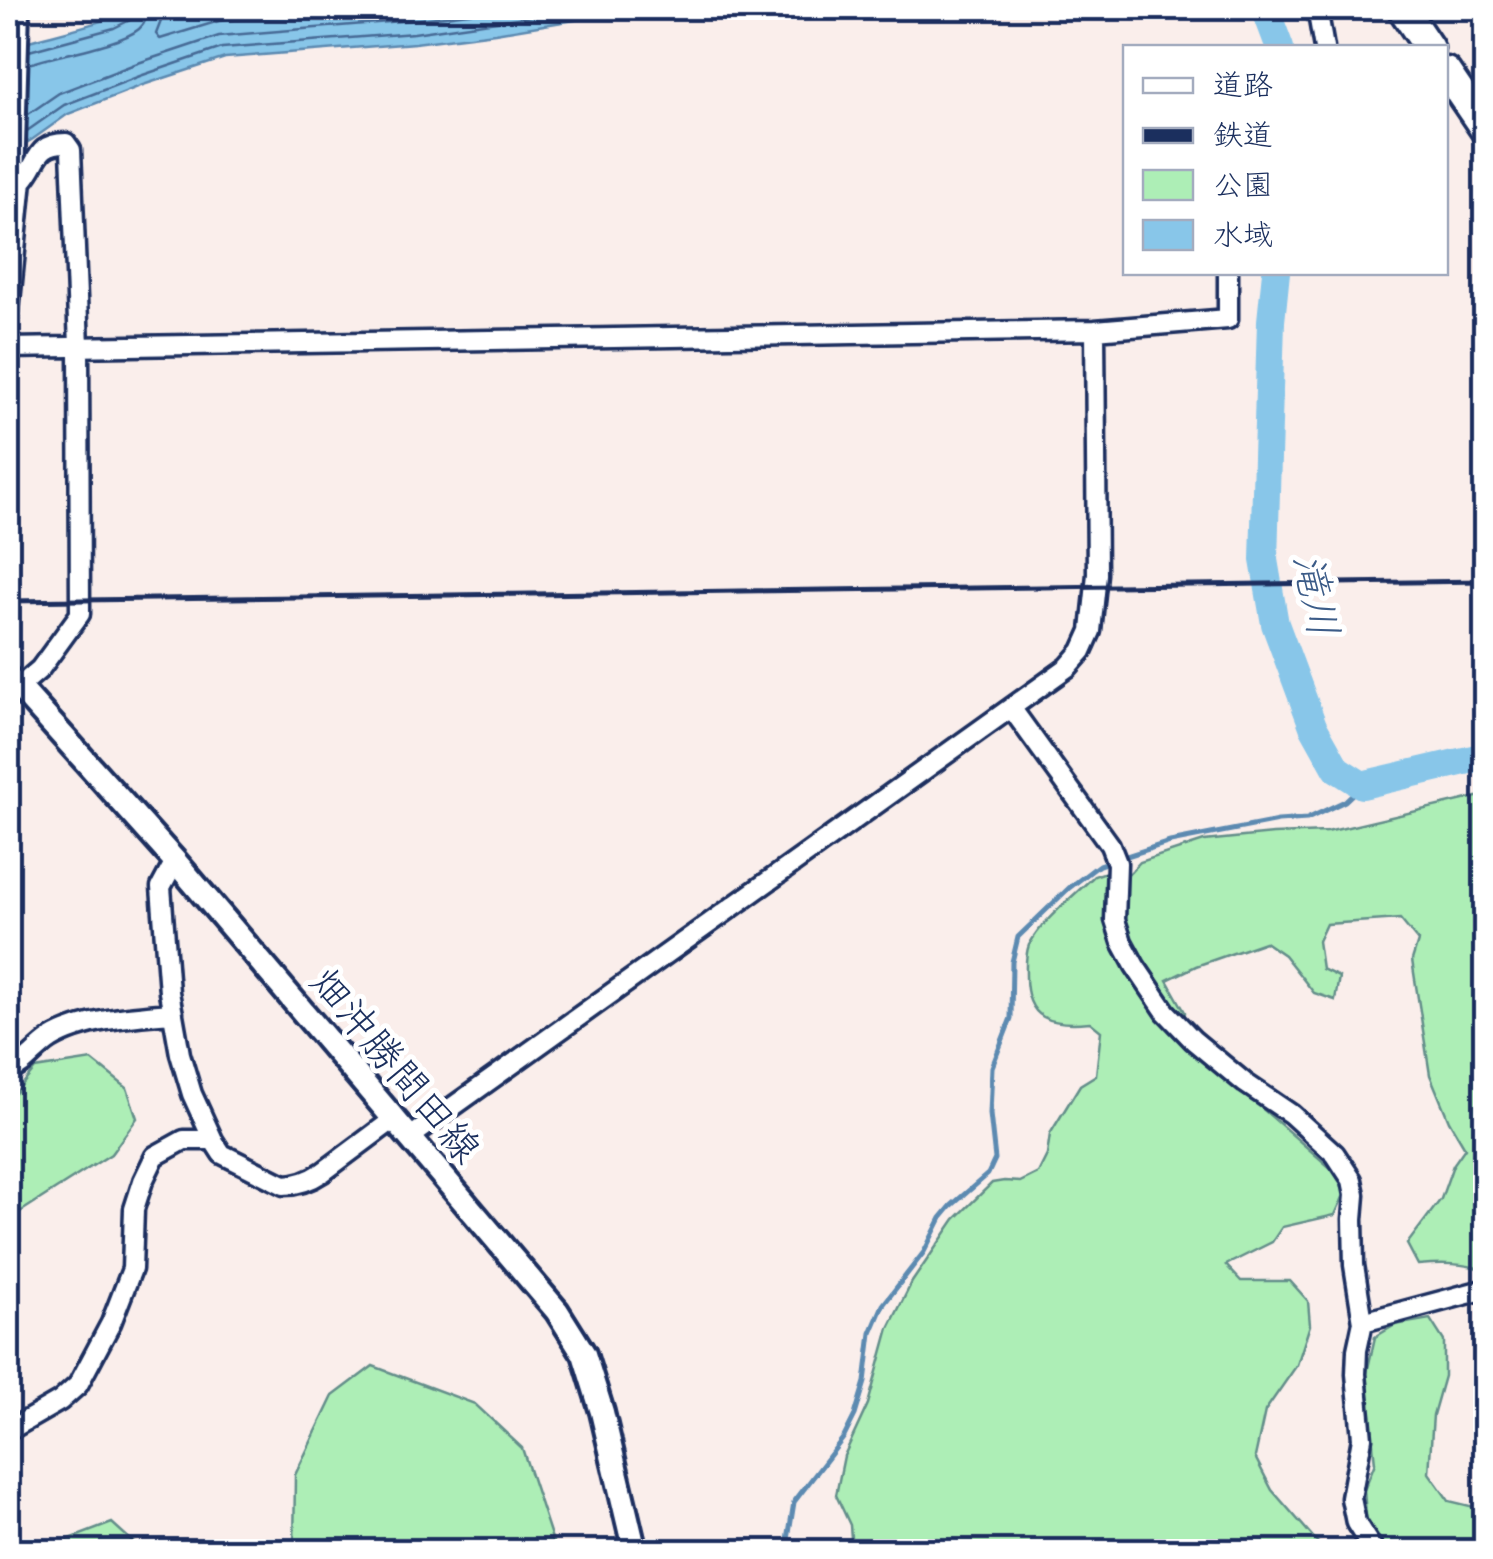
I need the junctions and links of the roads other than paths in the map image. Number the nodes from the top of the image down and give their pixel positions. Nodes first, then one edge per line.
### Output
1 (1318, 8) edge
2 (1402, 8) edge
3 (13, 11) edge
4 (1324, 45) edge
5 (1427, 45) edge
6 (1448, 75) edge
7 (1486, 131) edge
8 (12, 183) edge
9 (1228, 275) edge
10 (8, 322) edge
11 (1095, 330) junction
12 (80, 346) junction
13 (8, 348) edge
14 (13, 682) edge
15 (1012, 709) junction
16 (175, 861) junction
17 (173, 1013) junction
18 (8, 1072) edge
19 (394, 1119) junction
20 (409, 1138) junction
21 (213, 1140) junction
22 (1486, 1289) edge
23 (1363, 1322) junction
24 (8, 1431) edge
25 (635, 1552) edge
26 (1376, 1552) edge

1 - 4 street
2 - 5 highway
3 - 8 highway
6 - 7 highway
8 - 10 street
8 - 12 street
9 - 11 street
11 - 12 street
11 - 15 street
12 - 13 street
12 - 14 street
14 - 16 main road, 畑沖勝間田線
15 - 20 street
15 - 23 street
16 - 17 street
16 - 19 main road, 畑沖勝間田線
17 - 18 street
17 - 21 street
19 - 20 main road, 畑沖勝間田線
19 - 21 street
20 - 25 main road, 畑沖勝間田線
21 - 24 street
22 - 23 street
23 - 26 street

